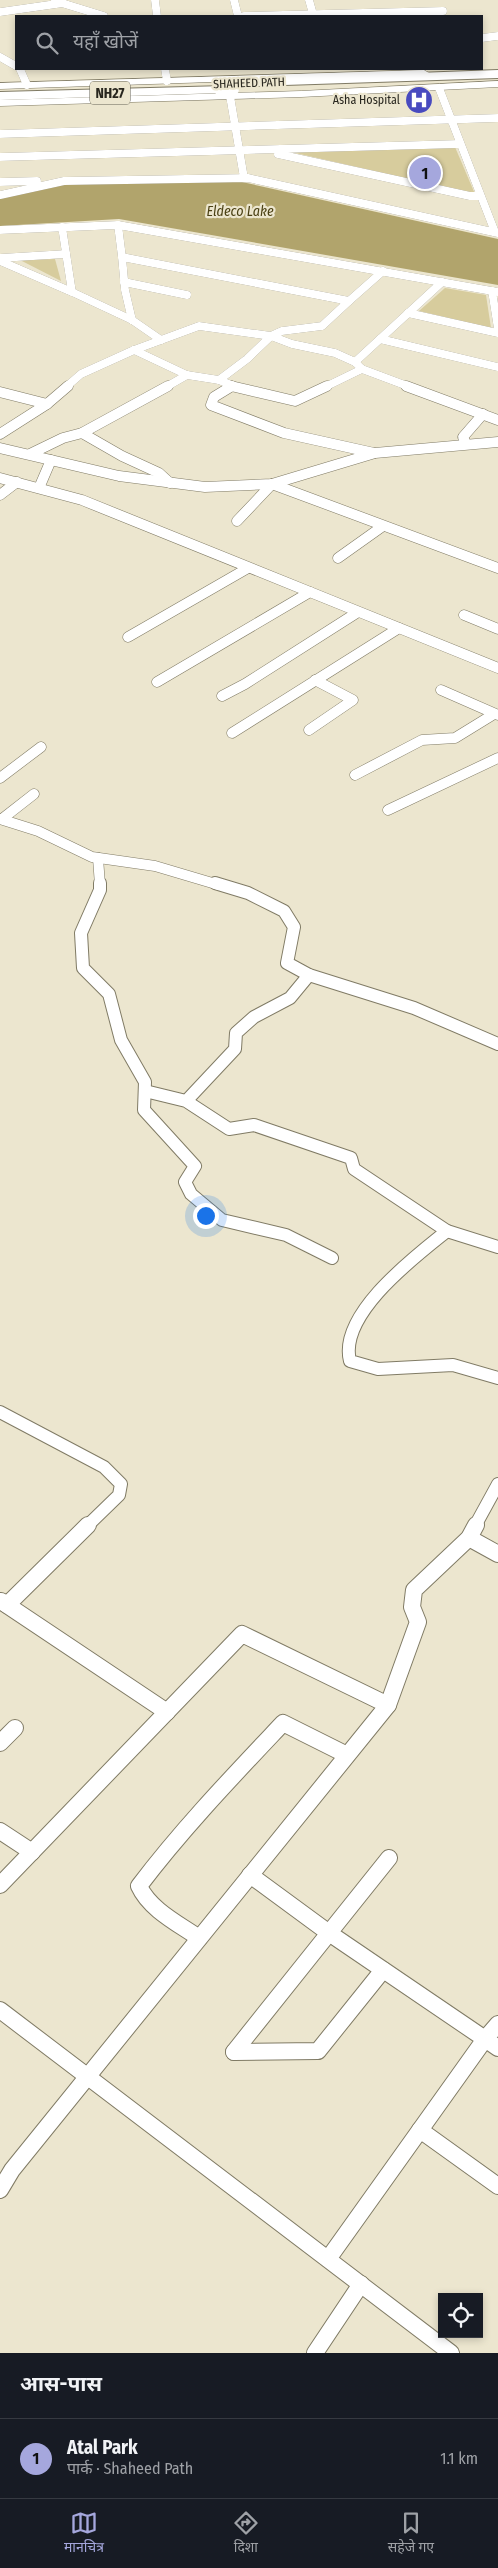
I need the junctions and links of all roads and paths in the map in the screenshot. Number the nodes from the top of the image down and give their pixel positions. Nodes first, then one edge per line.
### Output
1 (53, 0) edge
2 (155, 0) edge
3 (234, 0) edge
4 (309, 0) edge
5 (440, 0) edge
6 (64, 3) junction
7 (0, 12) edge
8 (313, 14) junction
9 (444, 14) edge
10 (96, 15) edge
11 (157, 15) edge
12 (238, 15) edge
13 (278, 15) edge
14 (498, 36) edge
15 (483, 38) edge
16 (0, 57) edge
17 (15, 65) edge
18 (20, 70) edge
19 (165, 70) edge
20 (498, 70) edge
21 (498, 74) edge
22 (498, 80) edge
23 (167, 81) junction
24 (498, 84) edge
25 (27, 85) junction
26 (0, 86) edge
27 (226, 87) junction
28 (439, 88) junction
29 (0, 91) edge
30 (0, 96) edge
31 (0, 103) edge
32 (498, 118) edge
33 (450, 120) junction
34 (235, 126) junction
35 (0, 134) edge
36 (459, 144) junction
37 (240, 150) junction
38 (273, 150) junction
39 (0, 157) edge
40 (244, 178) junction
41 (64, 181) junction
42 (0, 182) edge
43 (0, 195) edge
44 (480, 196) junction
45 (118, 226) junction
46 (62, 228) junction
47 (0, 230) edge
48 (496, 232) edge
49 (66, 254) junction
50 (122, 257) junction
51 (0, 258) edge
52 (0, 262) edge
53 (383, 271) junction
54 (124, 282) junction
55 (442, 282) junction
56 (72, 292) junction
57 (495, 292) edge
58 (187, 295) dead end
59 (349, 301) junction
60 (408, 313) junction
61 (132, 320) junction
62 (498, 329) edge
63 (498, 333) edge
64 (271, 336) junction
65 (380, 338) junction
66 (162, 340) junction
67 (134, 350) junction
68 (355, 362) junction
69 (498, 367) edge
70 (362, 369) junction
71 (187, 375) junction
72 (220, 380) junction
73 (232, 386) junction
74 (0, 392) edge
75 (47, 404) junction
76 (483, 414) junction
77 (498, 420) edge
78 (82, 433) junction
79 (0, 434) edge
80 (498, 442) edge
81 (466, 444) junction
82 (0, 448) edge
83 (30, 454) junction
84 (375, 454) junction
85 (51, 460) junction
86 (0, 478) edge
87 (17, 482) junction
88 (170, 483) junction
89 (272, 484) junction
90 (39, 488) junction
91 (0, 495) edge
92 (237, 521) dead end
93 (382, 526) junction
94 (338, 558) dead end
95 (248, 568) junction
96 (498, 568) edge
97 (310, 592) junction
98 (358, 612) junction
99 (464, 615) dead end
100 (400, 628) junction
101 (498, 629) edge
102 (128, 637) dead end
103 (498, 668) edge
104 (314, 680) junction
105 (157, 682) dead end
106 (441, 690) dead end
107 (222, 696) dead end
108 (496, 715) edge
109 (309, 730) dead end
110 (232, 733) dead end
111 (41, 747) dead end
112 (498, 758) edge
113 (356, 775) dead end
114 (0, 778) edge
115 (34, 794) dead end
116 (388, 810) dead end
117 (1, 819) edge
118 (98, 858) junction
119 (309, 975) junction
120 (498, 1044) edge
121 (145, 1091) junction
122 (188, 1098) dead end
123 (447, 1231) junction
124 (498, 1247) edge
125 (332, 1258) dead end
126 (498, 1378) edge
127 (0, 1412) edge
128 (498, 1484) edge
129 (469, 1538) junction
130 (498, 1554) edge
131 (4, 1603) edge
132 (388, 1705) junction
133 (167, 1712) junction
134 (15, 1728) dead end
135 (0, 1743) edge
136 (347, 1755) junction
137 (0, 1831) edge
138 (32, 1852) junction
139 (390, 1858) dead end
140 (250, 1875) junction
141 (0, 1885) edge
142 (329, 1933) junction
143 (199, 1938) junction
144 (383, 1970) junction
145 (0, 2010) edge
146 (498, 2024) edge
147 (492, 2043) edge
148 (88, 2076) junction
149 (420, 2130) junction
150 (498, 2186) edge
151 (0, 2190) edge
152 (328, 2259) junction
153 (361, 2284) junction
154 (315, 2353) edge
155 (451, 2353) edge

1 - 6 street
2 - 11 street
3 - 12 street
4 - 8 street
5 - 9 street
6 - 7 street
6 - 10 street
8 - 9 street
8 - 13 street
14 - 15 street
16 - 17 street
18 - 25 street
19 - 23 street
20 - 27 street
21 - 27 highway, SHAHEED PATH / NH27
22 - 27 highway, SHAHEED PATH / NH27
23 - 25 street
23 - 27 street
24 - 28 street
25 - 26 street
27 - 28 street
27 - 29 highway, SHAHEED PATH / NH27
27 - 30 highway, SHAHEED PATH / NH27
27 - 31 street
27 - 34 street
28 - 33 street
32 - 33 street
33 - 34 street
33 - 36 street
34 - 35 street
34 - 37 street
36 - 38 street
36 - 44 street
37 - 38 street
37 - 39 street
37 - 40 street
38 - 44 street
40 - 41 street
40 - 48 street
41 - 42 street
41 - 43 street
44 - 48 street
45 - 46 street
45 - 50 street
45 - 53 street
46 - 47 street
46 - 49 street
49 - 51 street
49 - 56 street
50 - 54 street
50 - 59 street
52 - 56 street
53 - 55 street
53 - 59 street
54 - 58 street
54 - 61 street
55 - 57 street
55 - 60 street
56 - 61 street
57 - 62 street
59 - 64 street
60 - 63 street
60 - 65 street
61 - 66 street
64 - 66 street
64 - 68 street
64 - 72 street
65 - 68 street
65 - 69 street
66 - 67 street
67 - 71 street
67 - 75 street
68 - 70 street
70 - 73 street
70 - 76 street
71 - 72 street
71 - 78 street
72 - 73 street
73 - 84 street
74 - 75 street
75 - 79 street
76 - 77 street
76 - 81 street
78 - 83 street
78 - 88 street
80 - 81 street
81 - 84 street
82 - 83 street
83 - 85 street
84 - 89 street
85 - 88 street
85 - 90 street
86 - 87 street
87 - 90 street
87 - 91 street
88 - 89 street
89 - 92 street
89 - 93 street
90 - 95 street
93 - 94 street
93 - 96 street
95 - 97 street
95 - 102 street
97 - 98 street
97 - 105 street
98 - 100 street
98 - 107 street
99 - 101 street
100 - 103 street
100 - 104 street
104 - 109 street
104 - 110 street
106 - 108 street
108 - 113 street
111 - 114 street
112 - 116 street
115 - 117 street
117 - 118 street
118 - 119 street
118 - 121 street
119 - 120 street
119 - 122 street
121 - 123 street
121 - 125 street
123 - 124 street
123 - 126 street
127 - 131 street
128 - 129 street
129 - 130 street
129 - 132 street
131 - 133 street
132 - 133 street
132 - 136 street
133 - 138 street
134 - 135 street
136 - 140 street
136 - 143 street
137 - 138 street
138 - 141 street
139 - 142 street
140 - 142 street
140 - 143 street
142 - 144 street
142 - 144 street
143 - 148 street
144 - 147 street
145 - 148 street
146 - 147 street
147 - 149 street
148 - 151 street
148 - 152 street
149 - 150 street
149 - 152 street
152 - 153 street
153 - 154 street
153 - 155 street

